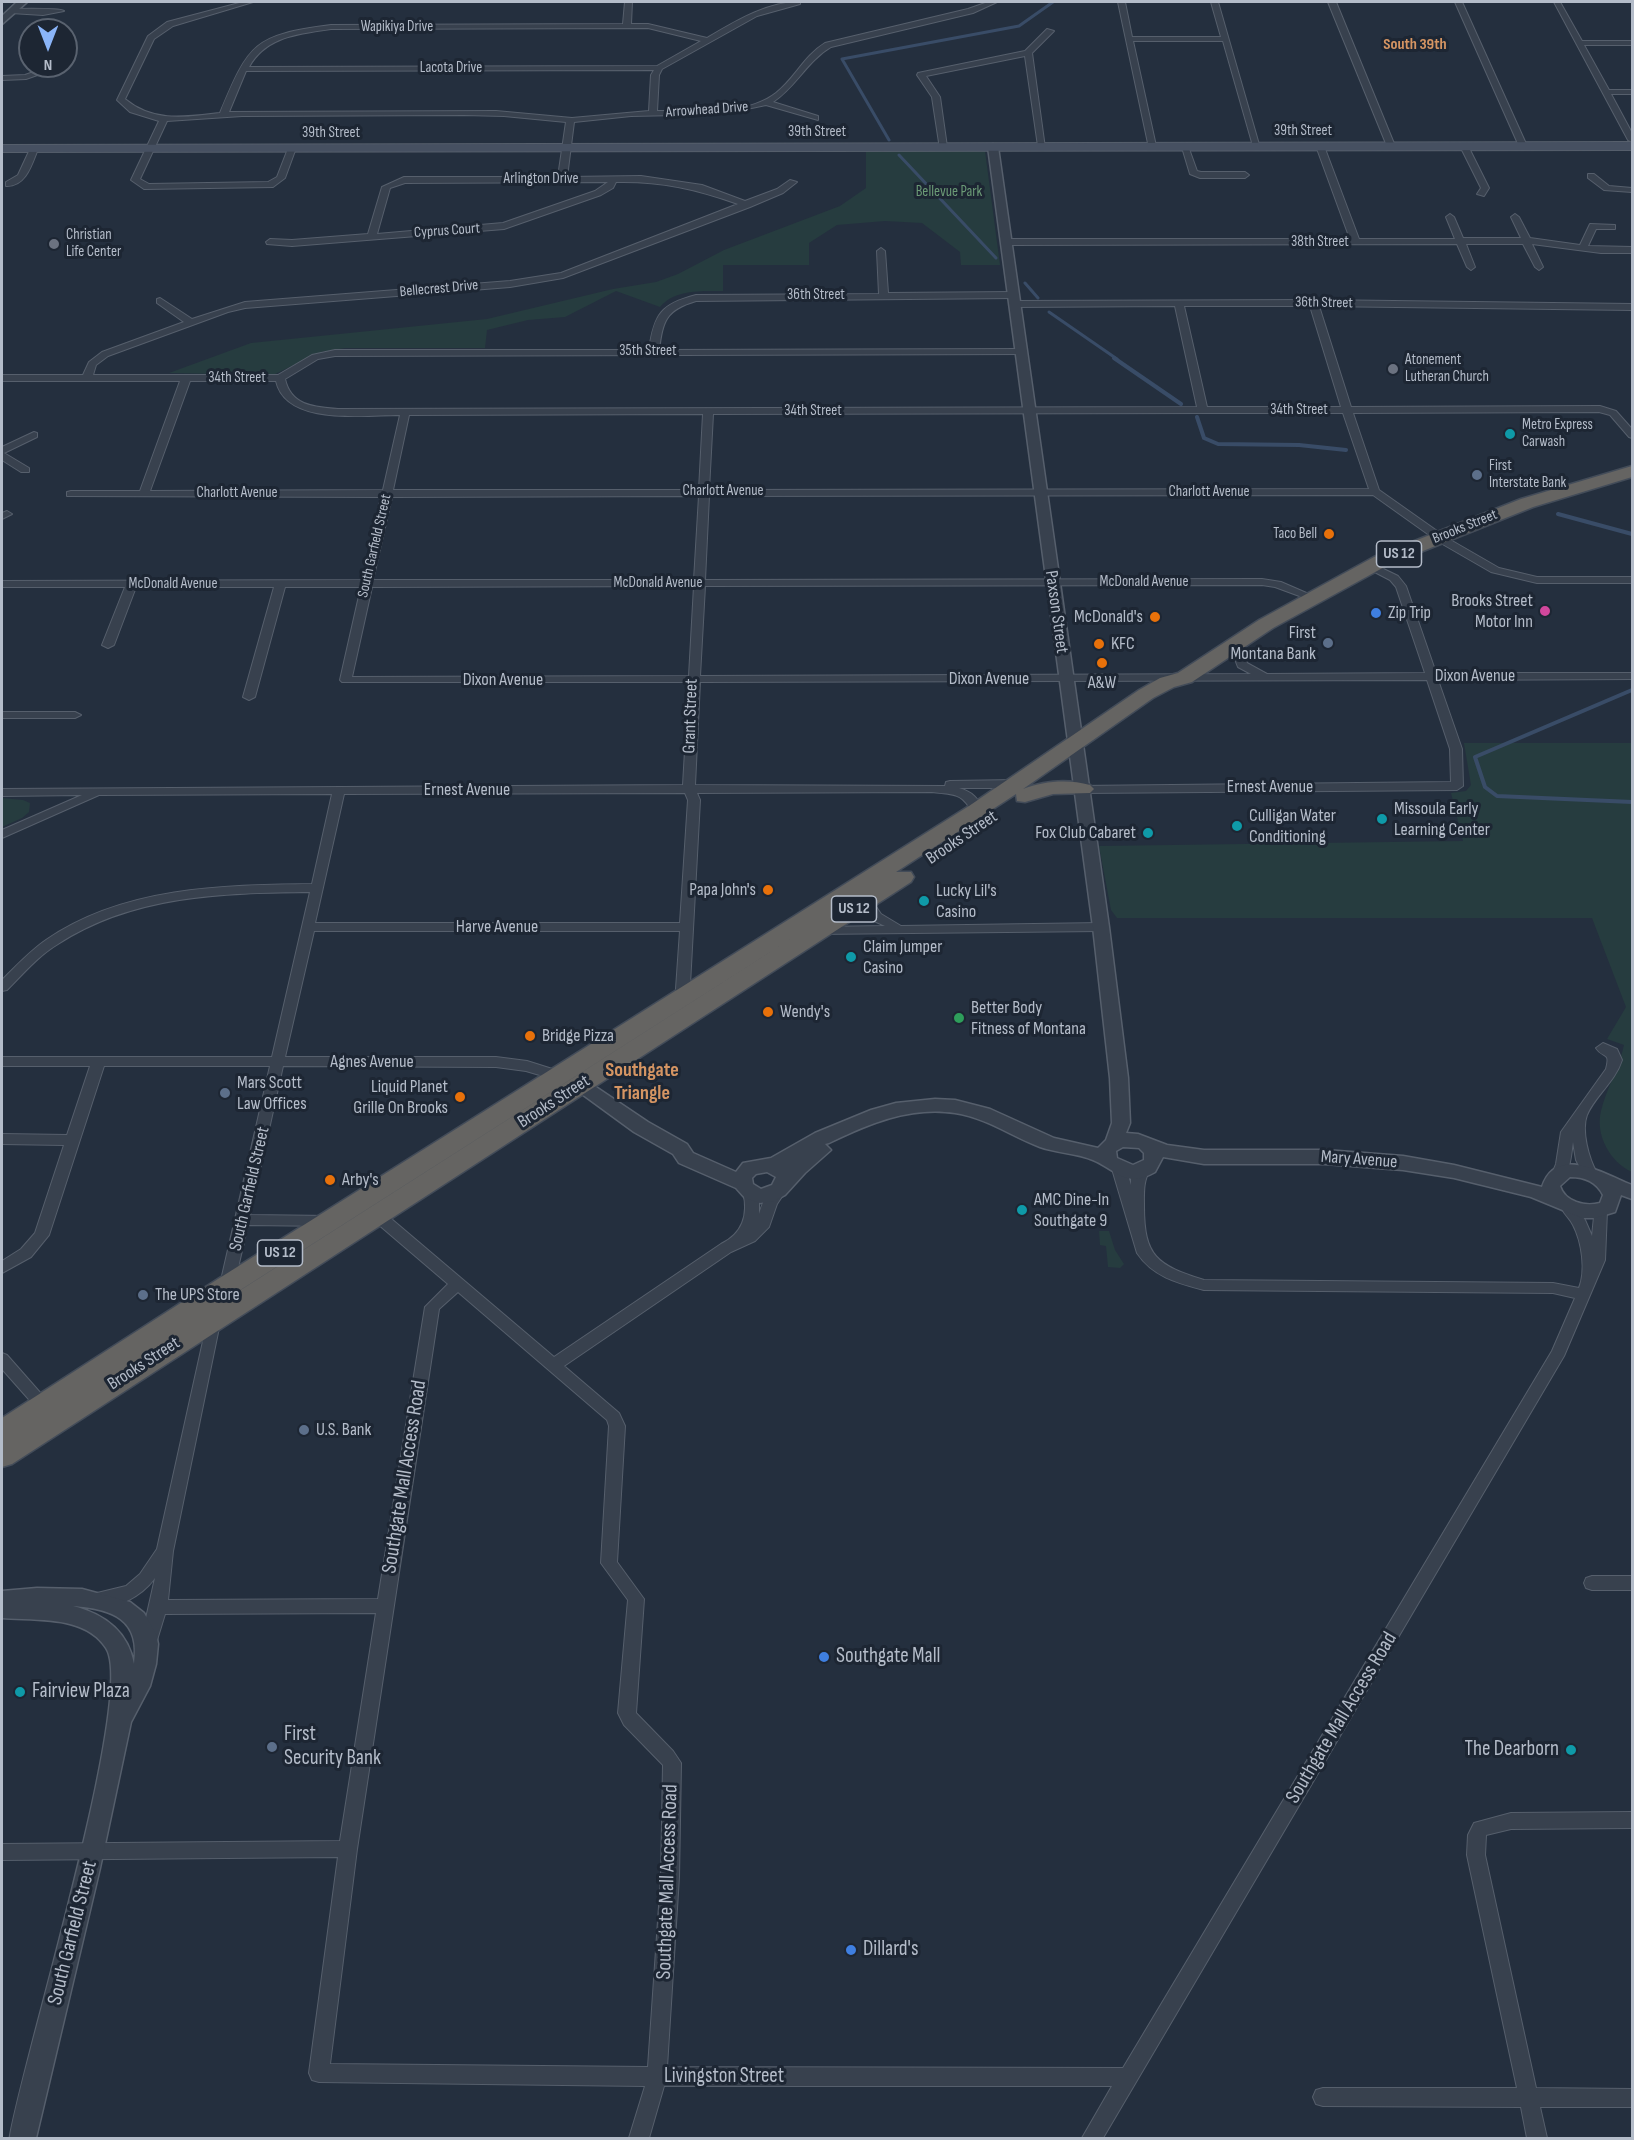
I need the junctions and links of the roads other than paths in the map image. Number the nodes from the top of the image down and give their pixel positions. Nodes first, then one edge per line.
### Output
1 (22, 2) edge
2 (31, 2) edge
3 (249, 2) edge
4 (629, 2) edge
5 (797, 2) edge
6 (993, 2) edge
7 (1121, 2) edge
8 (1215, 2) edge
9 (1332, 2) edge
10 (1458, 2) edge
11 (1557, 2) edge
12 (779, 3) edge
13 (14, 10) junction
14 (60, 11) dead end
15 (2, 21) edge
16 (627, 26) junction
17 (1050, 32) dead end
18 (1130, 39) junction
19 (1226, 39) junction
20 (707, 40) junction
21 (1580, 43) junction
22 (1632, 43) edge
23 (1028, 53) junction
24 (659, 68) junction
25 (243, 69) junction
26 (18, 77) edge
27 (2, 78) edge
28 (1606, 92) junction
29 (1632, 92) edge
30 (768, 103) junction
31 (653, 113) junction
32 (224, 114) junction
33 (815, 118) dead end
34 (570, 120) junction
35 (163, 121) junction
36 (1632, 140) edge
37 (1042, 146) junction
38 (1152, 146) junction
39 (1184, 146) junction
40 (1257, 146) junction
41 (1320, 146) junction
42 (1391, 146) junction
43 (1464, 146) junction
44 (1523, 146) junction
45 (1632, 146) edge
46 (944, 147) junction
47 (993, 147) junction
48 (151, 148) junction
49 (292, 148) junction
50 (566, 148) junction
51 (2, 149) edge
52 (34, 149) junction
53 (1245, 175) dead end
54 (1591, 176) dead end
55 (562, 179) junction
56 (613, 179) junction
57 (793, 182) dead end
58 (9, 184) dead end
59 (1632, 190) edge
60 (1481, 194) dead end
61 (747, 205) junction
62 (1450, 217) dead end
63 (1515, 217) dead end
64 (1612, 227) dead end
65 (372, 237) junction
66 (1460, 241) junction
67 (1527, 241) junction
68 (270, 242) dead end
69 (1008, 242) junction
70 (1356, 242) junction
71 (1583, 248) junction
72 (1632, 250) edge
73 (881, 251) dead end
74 (1471, 267) dead end
75 (1539, 267) dead end
76 (884, 295) junction
77 (1015, 300) junction
78 (160, 301) dead end
79 (1179, 303) junction
80 (1314, 303) junction
81 (1632, 307) edge
82 (190, 322) junction
83 (654, 351) junction
84 (1022, 352) junction
85 (2, 378) edge
86 (87, 378) junction
87 (186, 378) junction
88 (280, 378) junction
89 (1029, 410) junction
90 (1203, 410) junction
91 (1348, 410) junction
92 (405, 412) junction
93 (708, 412) junction
94 (34, 435) dead end
95 (1632, 435) edge
96 (2, 451) edge
97 (2, 456) edge
98 (25, 470) dead end
99 (1632, 471) edge
100 (1040, 491) junction
101 (705, 492) junction
102 (1375, 492) junction
103 (388, 493) junction
104 (71, 494) dead end
105 (144, 494) junction
106 (1439, 537) junction
107 (1371, 566) junction
108 (1632, 580) edge
109 (1052, 582) junction
110 (698, 583) junction
111 (2, 584) edge
112 (132, 584) junction
113 (280, 584) junction
114 (366, 584) junction
115 (1313, 598) junction
116 (1240, 642) junction
117 (108, 645) dead end
118 (1430, 676) junction
119 (1632, 676) edge
120 (1185, 678) junction
121 (1269, 678) junction
122 (693, 679) junction
123 (1066, 679) junction
124 (346, 680) joint
125 (249, 697) dead end
126 (2, 715) edge
127 (75, 715) dead end
128 (1077, 751) junction
129 (932, 788) junction
130 (689, 789) junction
131 (1083, 789) junction
132 (1021, 790) junction
133 (339, 791) junction
134 (2, 792) edge
135 (98, 793) junction
136 (977, 811) junction
137 (2, 834) edge
138 (316, 888) junction
139 (866, 901) junction
140 (309, 927) junction
141 (685, 927) junction
142 (1101, 927) junction
143 (900, 928) junction
144 (821, 931) junction
145 (2, 987) edge
146 (682, 1010) junction
147 (1604, 1048) dead end
148 (2, 1061) edge
149 (98, 1062) junction
150 (279, 1062) junction
151 (1119, 1078) junction
152 (570, 1081) junction
153 (1580, 1117) junction
154 (836, 1133) junction
155 (2, 1140) edge
156 (73, 1140) junction
157 (1147, 1144) junction
158 (680, 1149) junction
159 (1113, 1154) junction
160 (1249, 1157) junction
161 (763, 1165) junction
162 (1146, 1168) junction
163 (1472, 1174) junction
164 (1557, 1175) junction
165 (1598, 1177) junction
166 (746, 1187) junction
167 (782, 1188) junction
168 (1632, 1192) edge
169 (1632, 1204) edge
170 (1563, 1205) junction
171 (1604, 1209) junction
172 (377, 1215) junction
173 (242, 1220) junction
174 (332, 1221) junction
175 (1137, 1228) junction
176 (738, 1241) junction
177 (2, 1268) edge
178 (458, 1284) junction
179 (227, 1286) junction
180 (1584, 1294) junction
181 (213, 1319) junction
182 (2, 1359) edge
183 (554, 1365) junction
184 (8, 1375) edge
185 (49, 1414) junction
186 (2, 1432) edge
187 (2, 1456) edge
188 (165, 1551) junction
189 (1592, 1583) dead end
190 (1632, 1583) edge
191 (93, 1599) junction
192 (2, 1600) edge
193 (160, 1606) junction
194 (385, 1606) junction
195 (2, 1609) edge
196 (145, 1657) junction
197 (120, 1726) junction
198 (1632, 1820) edge
199 (348, 1850) junction
200 (2, 1852) edge
201 (92, 1852) junction
202 (319, 2073) joint
203 (657, 2077) junction
204 (1128, 2077) junction
205 (1323, 2097) dead end
206 (1528, 2098) junction
207 (1632, 2098) edge
208 (23, 2139) edge
209 (639, 2139) edge
210 (1092, 2139) edge
211 (1537, 2139) edge

1 - 13 street
2 - 13 street
3 - 35 street
4 - 16 street
5 - 12 street
6 - 30 street, Arrowhead Drive
7 - 18 street
8 - 19 street
9 - 42 street
10 - 44 street
11 - 21 street
12 - 20 street
13 - 14 street
13 - 15 street
16 - 20 street, Wapikiya Drive
16 - 25 street, Wapikiya Drive
17 - 23 street
18 - 19 street
18 - 38 street
19 - 40 street
20 - 24 street
21 - 22 street
21 - 28 street
23 - 37 street
23 - 46 street
24 - 25 street, Lacota Drive
24 - 31 street
25 - 32 street, Wapikiya Drive
26 - 27 street
28 - 29 street
28 - 36 street
30 - 31 street, Arrowhead Drive
30 - 33 street
31 - 34 street, Arrowhead Drive
32 - 34 street, Arrowhead Drive
32 - 35 street
34 - 50 street
35 - 48 street
37 - 38 main road, 39th Street
37 - 47 main road, 39th Street
38 - 39 main road, 39th Street
39 - 40 main road, 39th Street
39 - 53 street
40 - 41 main road, 39th Street
41 - 42 main road, 39th Street
41 - 70 street
42 - 43 main road, 39th Street
43 - 44 main road, 39th Street
43 - 60 street
44 - 45 main road, 39th Street
46 - 47 main road, 39th Street
46 - 50 main road, 39th Street
47 - 69 street, Paxson Street
48 - 49 main road, 39th Street
48 - 49 street
48 - 52 main road, 39th Street
49 - 50 main road, 39th Street
50 - 55 street
51 - 52 main road, 39th Street
52 - 58 street
54 - 59 street
55 - 56 street, Arlington Drive
55 - 65 street, Arlington Drive
56 - 61 street, Arlington Drive
56 - 65 street, Cyprus Court
57 - 61 street, Bellecrest Drive
61 - 82 street, Bellecrest Drive
62 - 66 street
63 - 67 street
64 - 71 street
65 - 68 street, Cyprus Court
66 - 67 street, 38th Street
66 - 70 street, 38th Street
66 - 74 street
67 - 71 street, 38th Street
67 - 75 street
69 - 70 street, 38th Street
69 - 77 street, Paxson Street
71 - 72 street, 38th Street
73 - 76 street
76 - 77 street, 36th Street
76 - 83 street, 36th Street
77 - 79 street, 36th Street
77 - 84 street, Paxson Street
78 - 82 street
79 - 80 street, 36th Street
79 - 90 street
80 - 81 street, 36th Street
80 - 91 street
82 - 86 street, Bellecrest Drive
83 - 84 street, 35th Street
83 - 88 street, 35th Street
84 - 89 street, Paxson Street
85 - 86 street, 34th Street
86 - 87 street, 34th Street
87 - 88 street, 34th Street
87 - 105 street
88 - 92 street, 34th Street
89 - 90 street, 34th Street
89 - 93 street, 34th Street
89 - 100 street, Paxson Street
90 - 91 street, 34th Street
91 - 95 street, 34th Street
91 - 102 street
92 - 93 street, 34th Street
92 - 103 street, South Garfield Street
93 - 101 street, Grant Street
94 - 96 street
97 - 98 street
99 - 106 highway, Brooks Street / US 12
100 - 101 street, Charlott Avenue
100 - 102 street, Charlott Avenue
100 - 109 street, Paxson Street
101 - 103 street, Charlott Avenue
101 - 110 street, Grant Street
102 - 106 street
103 - 105 street, Charlott Avenue
103 - 114 street, South Garfield Street
104 - 105 street, Charlott Avenue
106 - 107 highway, Brooks Street / US 12
106 - 108 street
107 - 115 highway, Brooks Street / US 12
107 - 118 street
109 - 110 street, McDonald Avenue
109 - 115 street, McDonald Avenue
109 - 123 street, Paxson Street
110 - 114 street, McDonald Avenue
110 - 122 street, Grant Street
111 - 112 street, McDonald Avenue
112 - 113 street, McDonald Avenue
112 - 117 street
113 - 114 street, McDonald Avenue
113 - 125 street
114 - 124 street, South Garfield Street
115 - 116 highway, Brooks Street / US 12
116 - 120 highway, Brooks Street / US 12
116 - 121 street
118 - 119 street, Dixon Avenue
118 - 121 street, Dixon Avenue
118 - 131 street, Ernest Avenue
120 - 121 street, Dixon Avenue
120 - 123 street, Dixon Avenue
120 - 128 highway, Brooks Street / US 12
122 - 123 street, Dixon Avenue
122 - 124 street, Dixon Avenue
122 - 130 street, Grant Street
123 - 128 street, Paxson Street
126 - 127 street
128 - 131 street, Paxson Street
128 - 132 highway, Brooks Street / US 12
129 - 130 street, Ernest Avenue
129 - 132 street, Ernest Avenue
129 - 136 street, Ernest Avenue
130 - 133 street, Ernest Avenue
130 - 141 street, Grant Street
131 - 132 highway
131 - 142 street, Paxson Street
132 - 136 highway, Brooks Street / US 12
132 - 139 highway, Brooks Street / US 12
133 - 135 street, Ernest Avenue
133 - 138 street, South Garfield Street
134 - 135 street, Ernest Avenue
135 - 137 street
136 - 146 highway, Brooks Street / US 12
138 - 140 street, South Garfield Street
138 - 145 street
139 - 143 street
139 - 144 highway, Brooks Street / US 12
140 - 141 street, Harve Avenue
140 - 150 street, South Garfield Street
141 - 146 street, Grant Street
142 - 143 street
142 - 151 street, Paxson Street
143 - 144 street
144 - 146 highway, Brooks Street / US 12
146 - 152 highway, Brooks Street / US 12
147 - 153 street
148 - 149 street, Agnes Avenue
149 - 150 street, Agnes Avenue
149 - 156 street
150 - 152 street, Agnes Avenue
150 - 173 street, South Garfield Street
151 - 157 street, Paxson Street
151 - 159 street, Paxson Street
152 - 158 street
152 - 172 highway, Brooks Street / US 12
152 - 174 highway, Brooks Street / US 12
153 - 164 street
153 - 165 street
154 - 159 street
154 - 161 street
154 - 167 street
155 - 156 street
156 - 177 street
157 - 159 street, Mary Avenue
157 - 160 street, Mary Avenue
157 - 162 street
158 - 161 street
158 - 166 street
159 - 162 street, Mary Avenue
159 - 175 street
160 - 162 street, Mary Avenue
160 - 163 street, Mary Avenue
161 - 166 street
161 - 167 street
162 - 175 street
163 - 164 street, Mary Avenue
163 - 170 street, Mary Avenue
164 - 165 street
164 - 170 street
165 - 168 street
165 - 171 street
166 - 167 street
166 - 176 street
167 - 176 street
169 - 171 street
170 - 171 street
170 - 180 street, Southgate Mall Access Road
171 - 180 street, Southgate Mall Access Road
172 - 178 street, Southgate Mall Access Road
172 - 181 highway, Brooks Street / US 12
173 - 174 street
173 - 179 street, South Garfield Street
174 - 179 highway, Brooks Street / US 12
175 - 180 street
176 - 183 street
178 - 183 street, Southgate Mall Access Road
178 - 194 street, Southgate Mall Access Road
179 - 181 street, South Garfield Street
179 - 185 highway, Brooks Street / US 12
180 - 204 street, Southgate Mall Access Road
181 - 185 highway, Brooks Street / US 12
181 - 188 street, South Garfield Street
182 - 184 street
183 - 203 street, Southgate Mall Access Road
184 - 185 street
185 - 186 highway, Brooks Street / US 12
185 - 187 highway, Brooks Street / US 12
188 - 191 street
188 - 193 street
189 - 190 street
191 - 192 street
191 - 196 street
193 - 194 street
193 - 196 street
194 - 199 street, Southgate Mall Access Road
195 - 197 street
196 - 197 street
197 - 201 street, South Garfield Street
198 - 206 street
199 - 201 street
199 - 202 street, Southgate Mall Access Road
200 - 201 street
201 - 208 street, South Garfield Street
202 - 203 street, Livingston Street
203 - 204 street, Livingston Street
203 - 209 street
204 - 210 street, Southgate Mall Access Road
205 - 206 street
206 - 207 street
206 - 211 street

